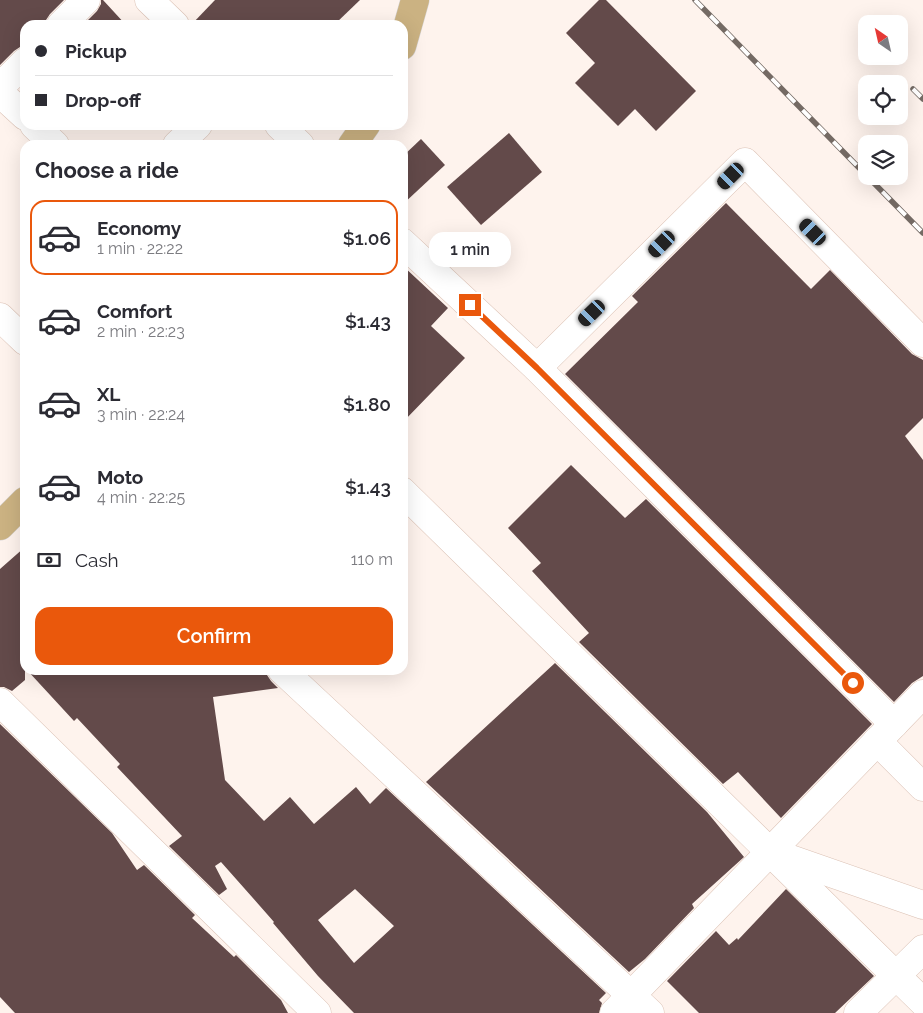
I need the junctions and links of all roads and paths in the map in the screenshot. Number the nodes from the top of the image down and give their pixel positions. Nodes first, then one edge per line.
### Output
1 (86, 0) edge
2 (150, 0) edge
3 (415, 0) edge
4 (66, 20) edge
5 (170, 20) edge
6 (408, 25) edge
7 (20, 67) edge
8 (0, 87) edge
9 (0, 93) edge
10 (20, 111) edge
11 (39, 130) edge
12 (193, 130) edge
13 (284, 130) edge
14 (50, 140) edge
15 (182, 140) edge
16 (295, 140) edge
17 (408, 248) edge
18 (0, 317) edge
19 (20, 336) edge
20 (923, 343) edge
21 (537, 368) junction
22 (408, 503) edge
23 (20, 506) edge
24 (0, 526) edge
25 (287, 675) edge
26 (923, 694) edge
27 (0, 702) edge
28 (886, 732) junction
29 (923, 787) edge
30 (770, 852) junction
31 (923, 905) edge
32 (923, 949) edge
33 (896, 976) junction
34 (923, 1002) edge
35 (632, 1007) edge
36 (317, 1013) edge
37 (858, 1013) edge

1 - 4 street
2 - 5 street
3 - 6 main road
7 - 8 street
9 - 10 street
11 - 14 street
12 - 15 street
13 - 16 street
17 - 21 street
18 - 19 street
20 - 21 street
21 - 28 street
22 - 30 street
23 - 24 main road
25 - 35 street
26 - 28 street
27 - 36 street
28 - 29 street
28 - 30 street
30 - 31 street
30 - 33 street
30 - 35 street
32 - 33 street
33 - 34 street
33 - 37 street

